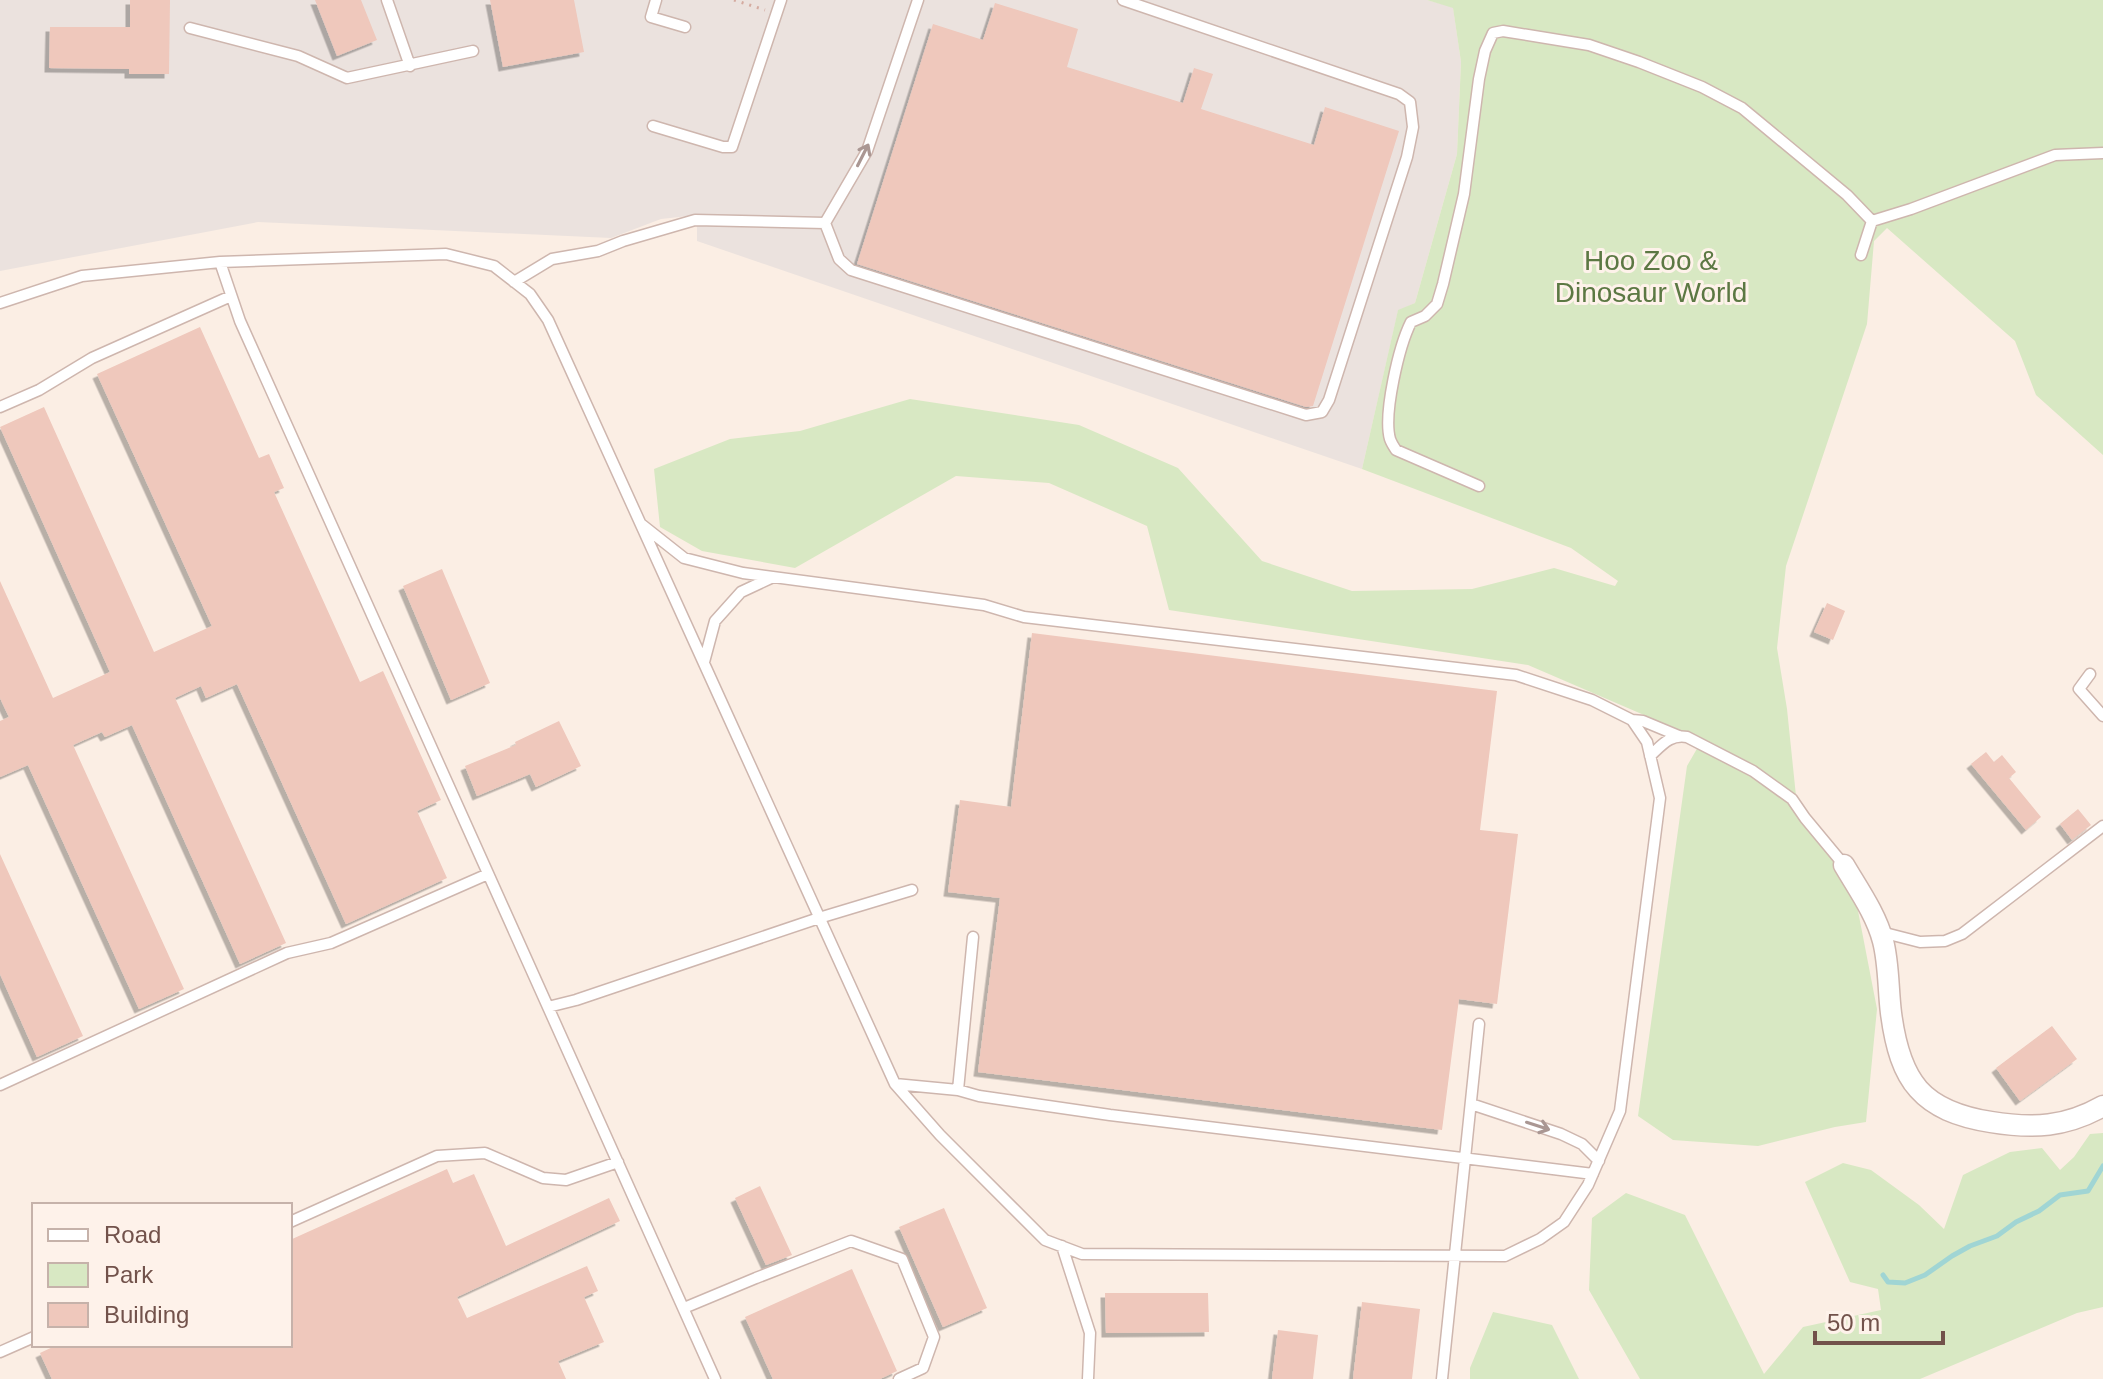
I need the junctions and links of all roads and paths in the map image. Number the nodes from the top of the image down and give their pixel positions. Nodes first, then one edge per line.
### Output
1 (387, 0) edge
2 (656, 0) edge
3 (734, 0) edge
4 (781, 0) edge
5 (918, 0) edge
6 (1123, 0) edge
7 (776, 13) junction
8 (685, 27) dead end
9 (190, 28) dead end
10 (473, 51) dead end
11 (410, 66) junction
12 (653, 126) dead end
13 (2103, 153) edge
14 (1872, 221) junction
15 (825, 223) junction
16 (1861, 255) dead end
17 (220, 262) junction
18 (514, 282) junction
19 (231, 296) junction
20 (0, 303) edge
21 (0, 407) edge
22 (1479, 486) dead end
23 (641, 524) junction
24 (773, 577) junction
25 (704, 662) junction
26 (2090, 674) dead end
27 (2103, 716) edge
28 (1632, 720) junction
29 (1679, 736) junction
30 (1650, 756) junction
31 (2103, 826) edge
32 (1844, 865) joint
33 (488, 874) junction
34 (912, 890) dead end
35 (819, 918) junction
36 (1879, 932) junction
37 (973, 937) dead end
38 (548, 1007) junction
39 (1479, 1024) dead end
40 (895, 1084) junction
41 (0, 1085) edge
42 (958, 1090) junction
43 (1471, 1104) junction
44 (2103, 1106) edge
45 (1466, 1159) junction
46 (1599, 1161) junction
47 (618, 1162) junction
48 (1593, 1174) junction
49 (292, 1221) edge
50 (1062, 1246) junction
51 (1455, 1256) junction
52 (684, 1308) junction
53 (32, 1338) edge
54 (0, 1352) edge
55 (715, 1379) edge
56 (899, 1379) edge
57 (1088, 1379) edge
58 (1442, 1379) edge

1 - 11 lane
2 - 8 lane
3 - 7 path
4 - 7 lane
15 -> 5 lane
6 - 15 lane
7 - 12 lane
9 - 11 lane
10 - 11 lane
13 - 14 lane
14 - 16 lane
14 - 22 lane
15 - 18 lane
17 - 18 lane
17 - 19 lane
17 - 20 lane
18 - 23 lane
19 - 21 lane
19 - 33 lane
23 - 24 lane
23 - 25 lane
24 - 25 lane
24 - 28 lane
25 - 35 lane
26 - 27 lane
28 - 29 lane
28 - 30 lane
29 - 30 lane
29 - 32 lane
30 - 46 lane
31 - 36 lane
32 - 36 street
33 - 38 lane
33 - 41 lane
34 - 35 lane
35 - 38 lane
35 - 40 lane
36 - 44 street
37 - 42 lane
38 - 47 lane
39 - 43 lane
40 - 42 lane
40 - 50 lane
42 - 45 lane
43 - 45 lane
43 -> 46 lane
45 - 48 lane
45 - 51 lane
46 - 48 lane
47 - 49 lane
47 - 52 lane
48 - 51 lane
50 - 51 lane
50 - 57 lane
51 - 58 lane
52 - 55 lane
52 - 56 lane
53 - 54 lane

